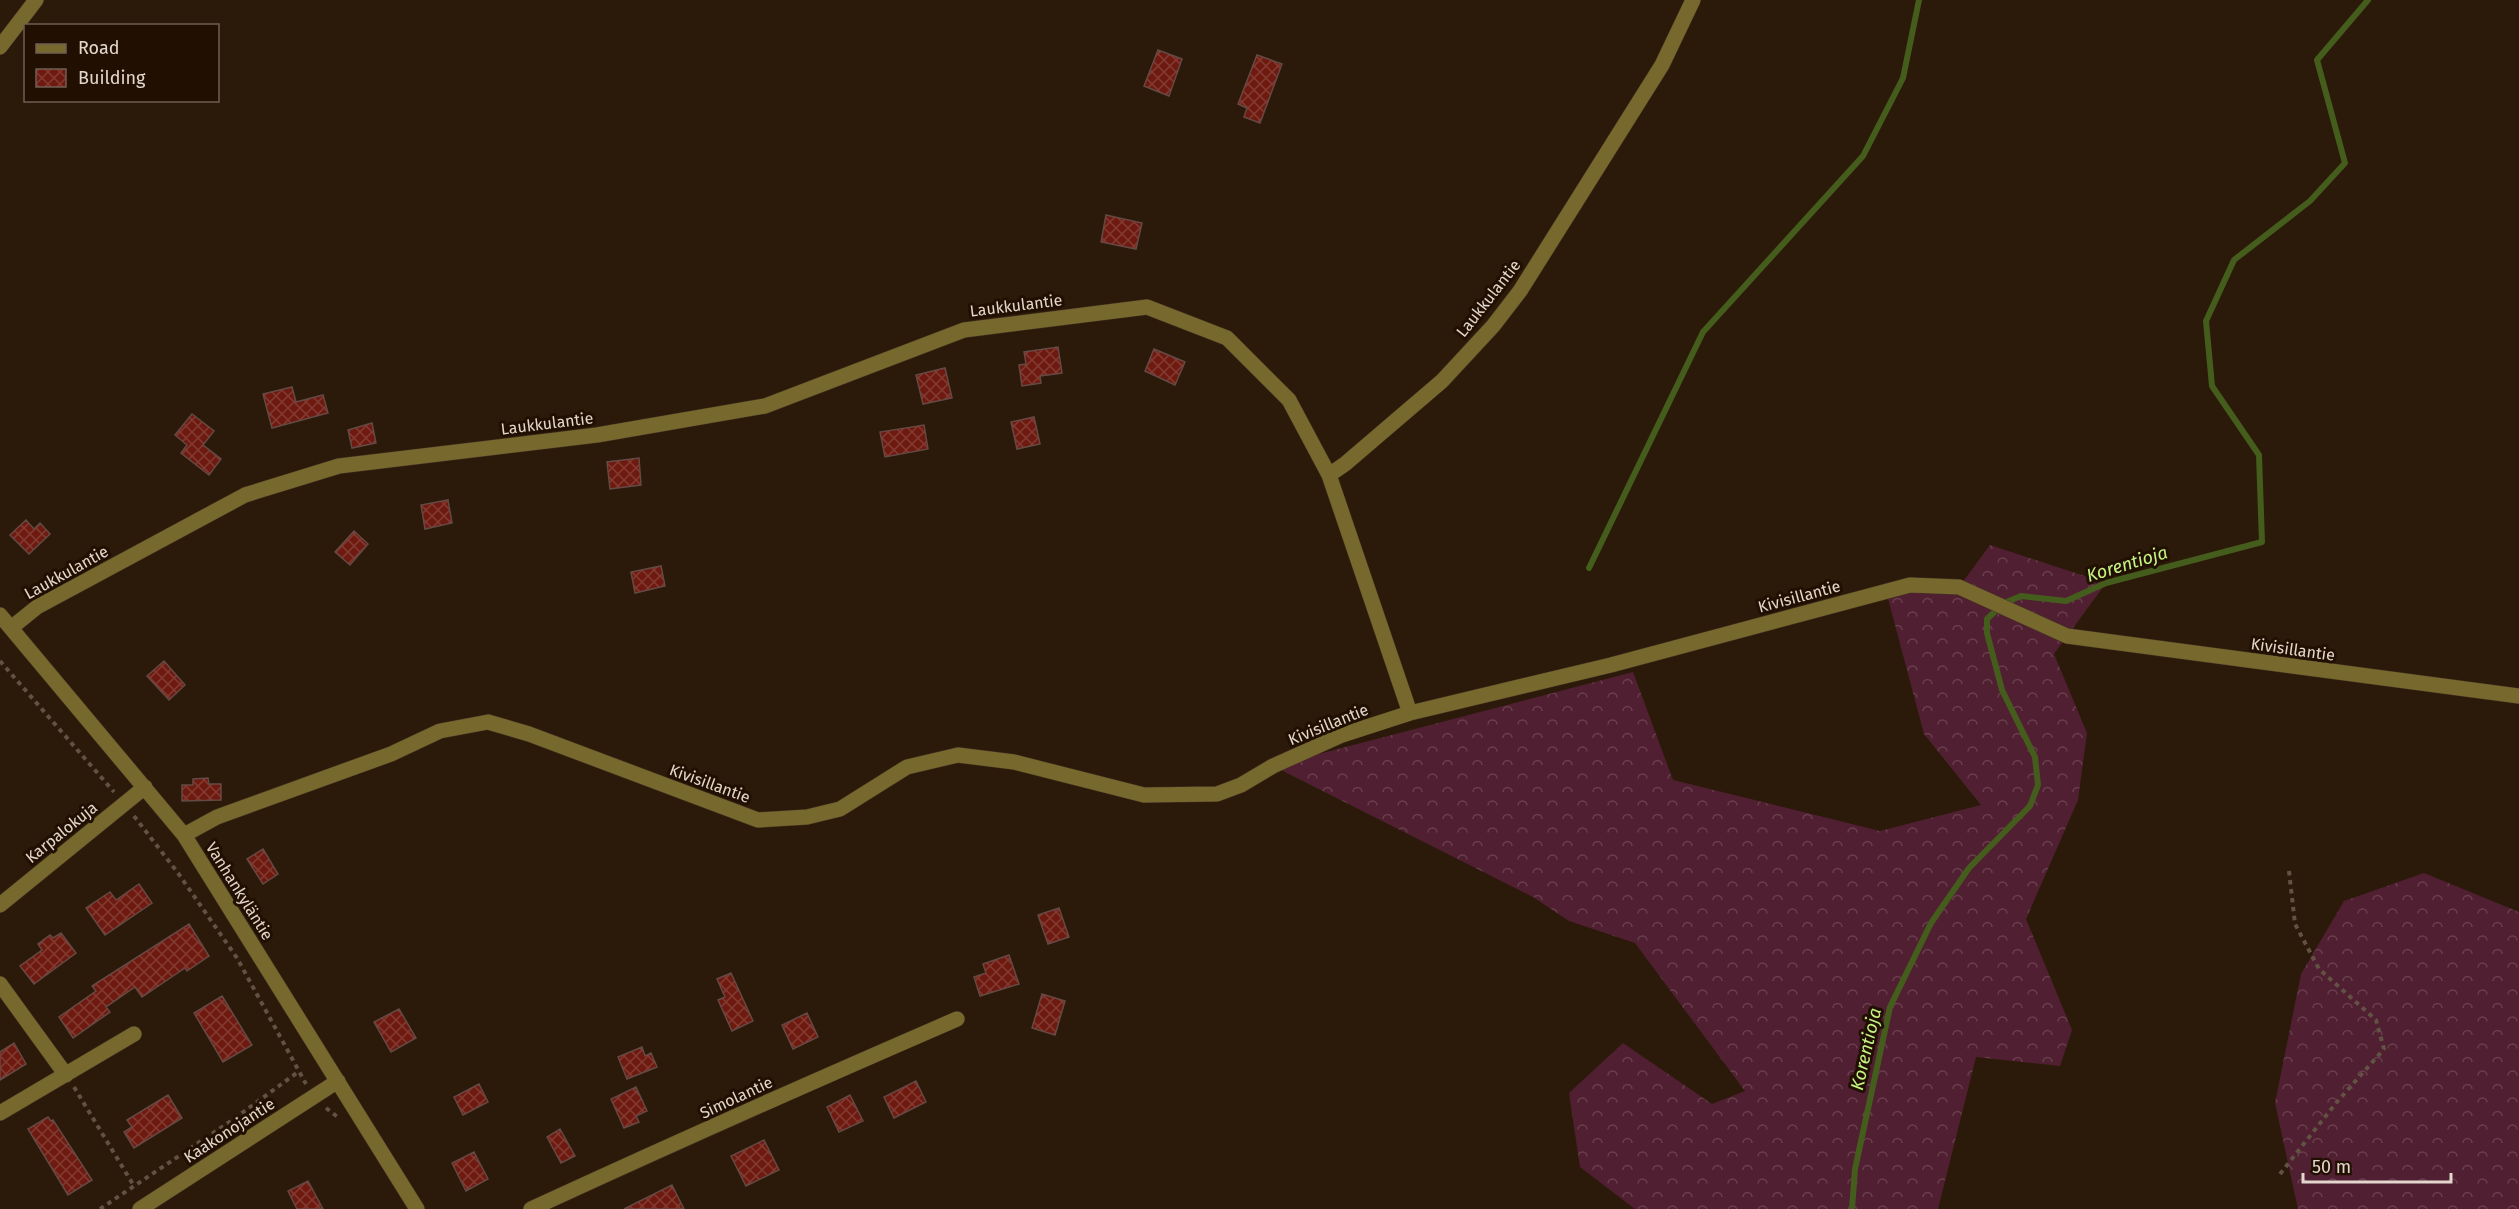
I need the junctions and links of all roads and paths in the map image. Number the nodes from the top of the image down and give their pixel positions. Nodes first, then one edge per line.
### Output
1 (36, 0) edge
2 (1693, 0) edge
3 (0, 47) edge
4 (1329, 475) junction
5 (0, 615) edge
6 (11, 628) junction
7 (0, 661) edge
8 (2519, 696) edge
9 (1410, 713) junction
10 (145, 787) junction
11 (124, 804) junction
12 (184, 835) junction
13 (2289, 871) dead end
14 (0, 905) edge
15 (0, 984) edge
16 (957, 1019) dead end
17 (134, 1034) dead end
18 (298, 1072) junction
19 (66, 1075) junction
20 (338, 1081) junction
21 (313, 1096) junction
22 (0, 1113) edge
23 (2280, 1174) dead end
24 (134, 1186) junction
25 (100, 1209) edge
26 (140, 1209) edge
27 (417, 1209) edge
28 (531, 1209) edge

1 - 3 street
2 - 4 street, Laukkulantie
4 - 6 street, Laukkulantie
4 - 9 street
5 - 6 street, Vanhankyläntie
6 - 10 street, Vanhankyläntie
7 - 11 path
8 - 9 street, Kivisillantie
9 - 12 street, Kivisillantie
10 - 11 street, Karpalokuja
10 - 12 street, Vanhankyläntie
11 - 14 street, Karpalokuja
11 - 18 path
12 - 20 street, Vanhankyläntie
13 - 23 path
15 - 19 street
16 - 28 street, Simolantie
17 - 19 street
18 - 21 path
18 - 24 path
19 - 22 street
19 - 24 path
20 - 21 street, Kaakonojantie
20 - 27 street, Vanhankyläntie
21 - 26 street, Kaakonojantie
24 - 25 path

